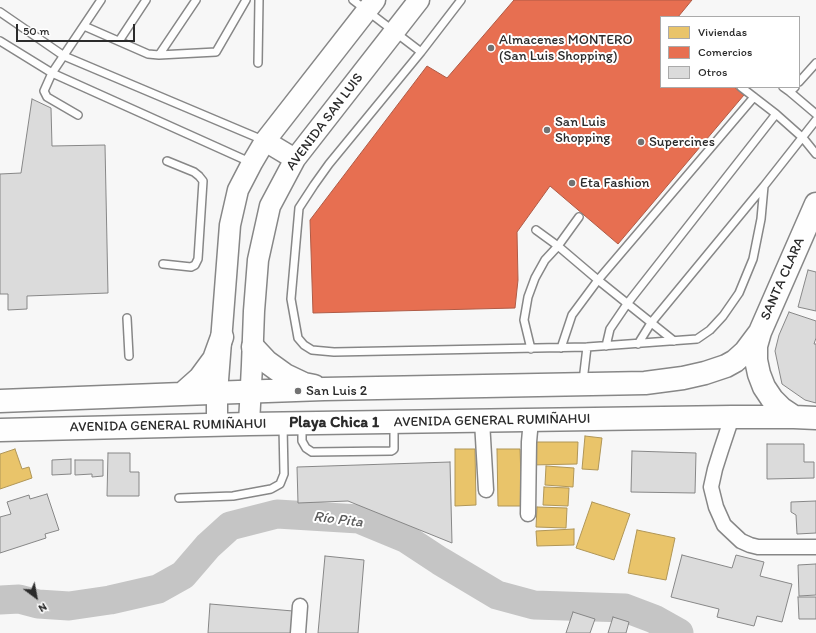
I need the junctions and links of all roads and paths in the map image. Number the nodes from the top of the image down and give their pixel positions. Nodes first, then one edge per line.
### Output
1 (101, 0) edge
2 (146, 0) edge
3 (196, 0) edge
4 (246, 0) edge
5 (259, 0) edge
6 (419, 0) edge
7 (460, 0) edge
8 (365, 4) edge
9 (0, 12) edge
10 (84, 26) junction
11 (394, 31) junction
12 (119, 41) junction
13 (0, 42) edge
14 (421, 52) junction
15 (159, 55) junction
16 (64, 56) junction
17 (816, 62) edge
18 (258, 63) dead end
19 (52, 73) junction
20 (800, 81) edge
21 (742, 88) edge
22 (792, 90) edge
23 (754, 97) junction
24 (776, 114) junction
25 (816, 114) edge
26 (78, 115) dead end
27 (816, 120) edge
28 (803, 138) junction
29 (265, 141) junction
30 (816, 154) edge
31 (295, 159) junction
32 (167, 161) dead end
33 (252, 163) junction
34 (764, 186) junction
35 (816, 204) edge
36 (579, 217) dead end
37 (536, 230) dead end
38 (558, 246) junction
39 (163, 264) dead end
40 (598, 280) junction
41 (627, 304) junction
42 (127, 318) dead end
43 (651, 323) junction
44 (760, 332) junction
45 (222, 337) junction
46 (674, 341) junction
47 (638, 344) junction
48 (606, 346) junction
49 (253, 347) junction
50 (561, 348) junction
51 (587, 348) junction
52 (531, 349) junction
53 (129, 356) dead end
54 (583, 384) junction
55 (324, 389) junction
56 (251, 392) junction
57 (217, 393) junction
58 (182, 394) junction
59 (0, 402) edge
60 (732, 417) junction
61 (794, 417) junction
62 (816, 418) edge
63 (531, 420) junction
64 (482, 421) junction
65 (394, 422) junction
66 (249, 424) junction
67 (293, 424) junction
68 (217, 426) junction
69 (0, 430) edge
70 (486, 490) dead end
71 (179, 498) dead end
72 (528, 514) dead end
73 (816, 548) edge
74 (300, 606) dead end
75 (298, 633) edge

1 - 10 lane
2 - 12 lane
3 - 15 lane
4 - 15 lane
5 - 18 lane
6 - 11 main road, AVENIDA SAN LUIS
7 - 14 lane
8 - 11 lane
8 - 29 main road
9 - 16 lane
10 - 12 lane
10 - 16 lane
11 - 14 lane
11 - 31 main road, AVENIDA SAN LUIS
12 - 15 lane
13 - 19 lane
14 - 52 lane
16 - 19 lane
16 - 29 lane
17 - 20 lane
19 - 26 lane
19 - 33 lane
21 - 23 lane
22 - 25 lane
23 - 24 lane
23 - 40 lane
24 - 28 lane
24 - 41 lane
27 - 28 lane
28 - 30 lane
28 - 34 lane
29 - 31 main road
29 - 33 main road
31 - 49 main road, AVENIDA SAN LUIS
32 - 39 lane
33 - 45 main road
34 - 43 lane
34 - 46 lane
35 - 44 highway, SANTA CLARA
36 - 38 lane
37 - 38 lane
38 - 40 lane
38 - 52 lane
40 - 41 lane
40 - 50 lane
41 - 43 lane
41 - 48 lane
42 - 53 lane
43 - 46 lane
43 - 47 lane
44 - 54 highway, AVENIDA GENERAL RUMIÑAHUI
44 - 61 highway
45 - 57 main road
45 - 58 highway
46 - 47 lane
47 - 48 lane
48 - 51 lane
49 - 55 highway
49 - 56 main road, AVENIDA SAN LUIS
50 - 51 lane
50 - 52 lane
51 - 54 lane
54 - 55 highway, AVENIDA GENERAL RUMIÑAHUI
55 - 56 highway, AVENIDA GENERAL RUMIÑAHUI
56 - 57 highway, AVENIDA GENERAL RUMIÑAHUI
56 - 66 main road, AVENIDA SAN LUIS
57 - 58 highway, AVENIDA GENERAL RUMIÑAHUI
57 - 68 main road
58 - 59 highway, AVENIDA GENERAL RUMIÑAHUI
60 - 61 highway, AVENIDA GENERAL RUMIÑAHUI
60 - 63 highway, AVENIDA GENERAL RUMIÑAHUI
60 - 73 street
61 - 62 highway, AVENIDA GENERAL RUMIÑAHUI
63 - 64 highway, AVENIDA GENERAL RUMIÑAHUI
63 - 72 street
64 - 65 highway, AVENIDA GENERAL RUMIÑAHUI
64 - 70 street
65 - 67 highway, AVENIDA GENERAL RUMIÑAHUI
65 - 67 lane
66 - 67 highway, AVENIDA GENERAL RUMIÑAHUI
66 - 68 highway, AVENIDA GENERAL RUMIÑAHUI
67 - 71 lane
68 - 69 highway, AVENIDA GENERAL RUMIÑAHUI
74 - 75 street

